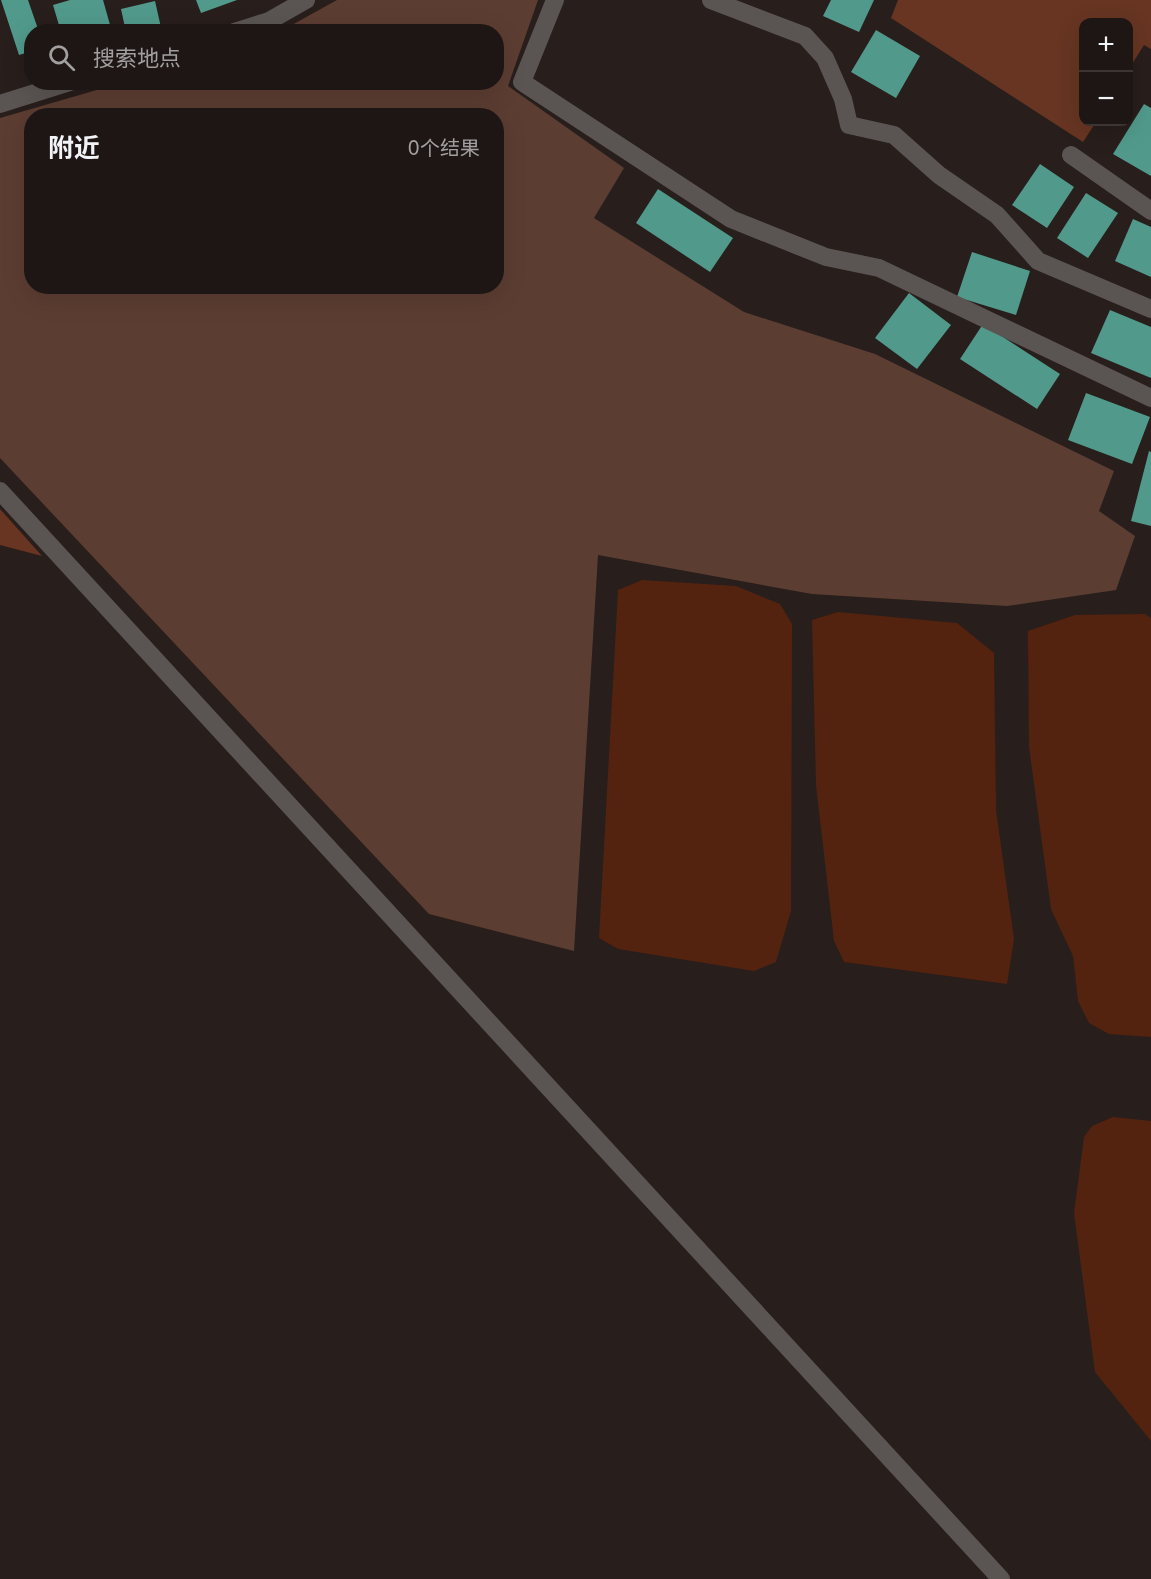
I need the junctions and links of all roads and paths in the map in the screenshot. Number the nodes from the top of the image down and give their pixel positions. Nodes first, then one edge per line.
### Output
1 (306, 0) edge
2 (555, 0) edge
3 (711, 0) edge
4 (259, 24) edge
5 (45, 90) edge
6 (0, 104) edge
7 (1071, 155) dead end
8 (1151, 211) edge
9 (1151, 309) edge
10 (1151, 398) edge
11 (0, 491) edge
12 (1001, 1579) edge

1 - 4 street
2 - 10 street
3 - 9 street
5 - 6 street
7 - 8 street
11 - 12 street

